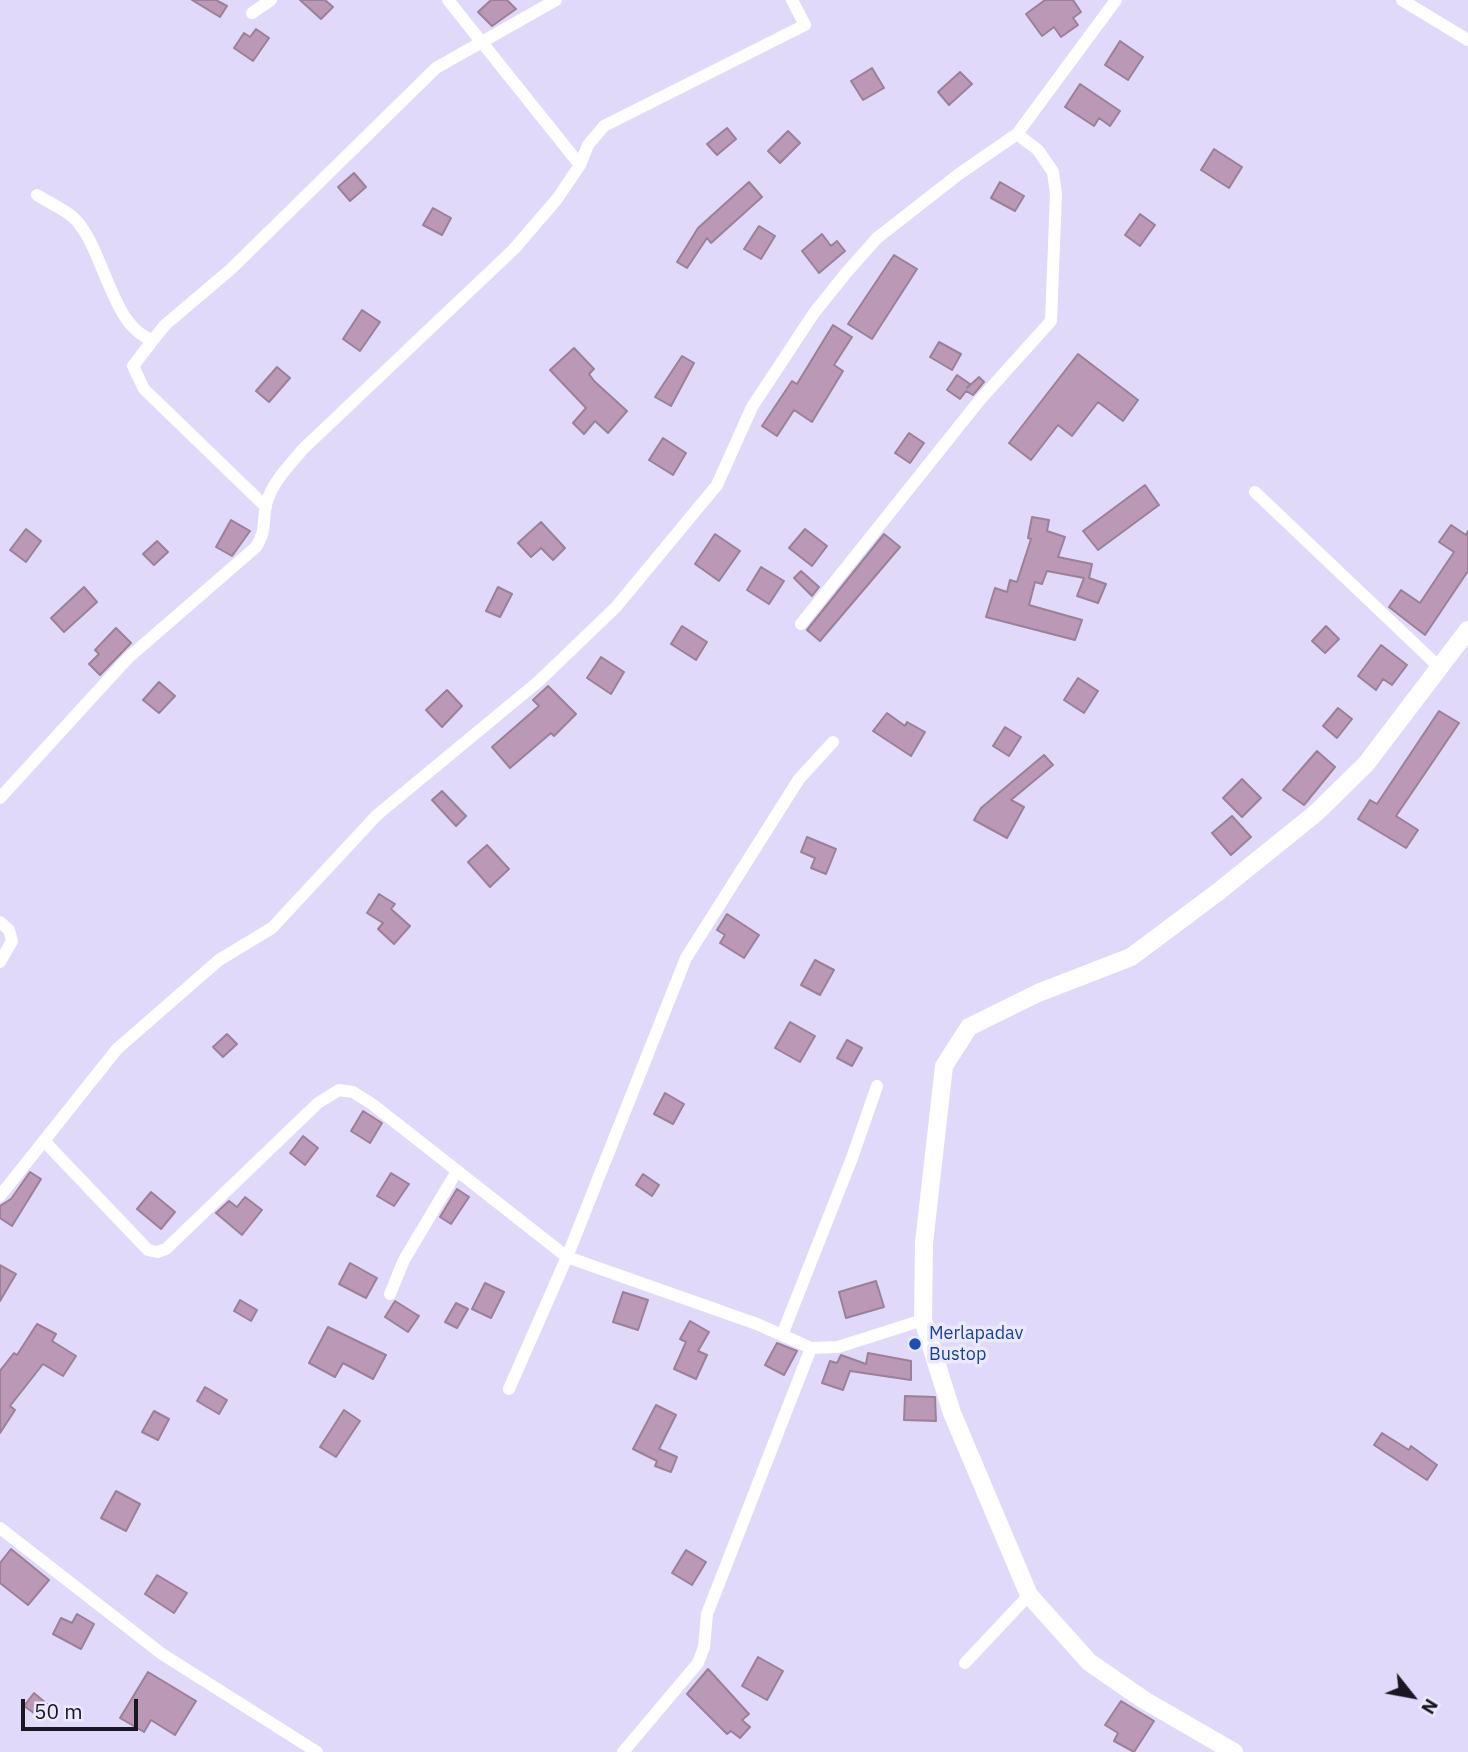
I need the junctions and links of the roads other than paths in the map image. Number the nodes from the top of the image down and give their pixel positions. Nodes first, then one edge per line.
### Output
1 (271, 0) edge
2 (447, 0) edge
3 (556, 0) edge
4 (792, 0) edge
5 (1116, 0) edge
6 (1402, 0) edge
7 (252, 13) dead end
8 (1468, 40) edge
9 (482, 43) junction
10 (1017, 134) junction
11 (580, 165) junction
12 (37, 195) dead end
13 (153, 340) junction
14 (1255, 492) dead end
15 (266, 507) junction
16 (801, 624) dead end
17 (1468, 630) edge
18 (1438, 666) junction
19 (832, 742) dead end
20 (0, 798) edge
21 (0, 922) edge
22 (0, 962) edge
23 (877, 1086) dead end
24 (45, 1142) junction
25 (457, 1171) junction
26 (0, 1196) edge
27 (567, 1257) junction
28 (390, 1294) dead end
29 (923, 1320) junction
30 (782, 1335) junction
31 (811, 1348) junction
32 (509, 1389) dead end
33 (0, 1528) edge
34 (1028, 1595) junction
35 (965, 1663) dead end
36 (317, 1752) edge
37 (623, 1752) edge
38 (1234, 1752) edge

1 - 7 street
2 - 9 street
3 - 9 street
4 - 11 street
5 - 10 street
6 - 8 street
9 - 11 street
9 - 13 street
10 - 16 street
10 - 24 street
11 - 15 street
12 - 13 street
13 - 15 street
14 - 18 street
15 - 20 street
17 - 18 main road
18 - 29 main road
19 - 27 street
21 - 22 street
23 - 30 street
24 - 25 street
24 - 26 street
25 - 27 street
25 - 28 street
27 - 30 street
27 - 32 street
29 - 31 street
29 - 34 main road
30 - 31 street
31 - 37 street
33 - 36 street
34 - 35 street
34 - 38 main road

